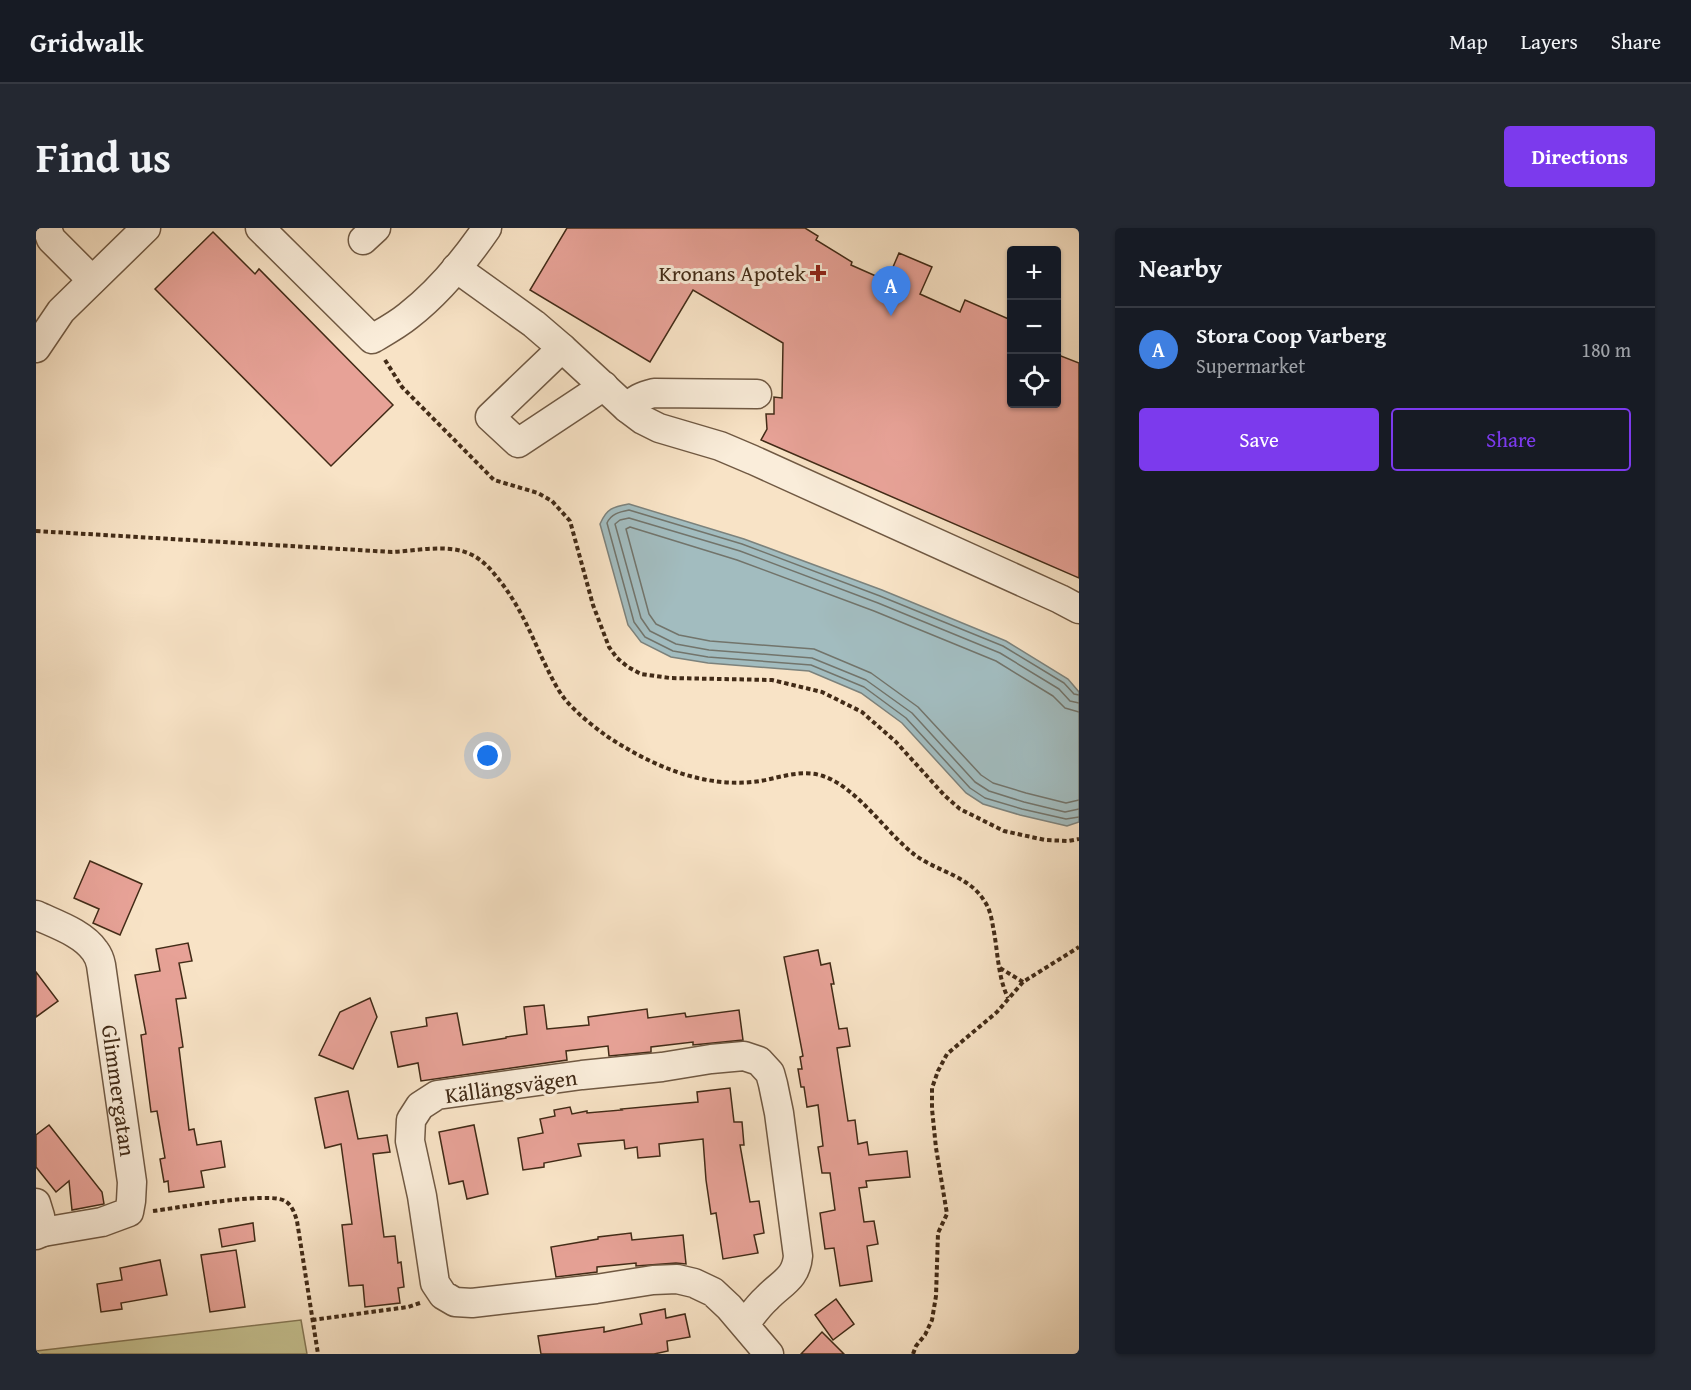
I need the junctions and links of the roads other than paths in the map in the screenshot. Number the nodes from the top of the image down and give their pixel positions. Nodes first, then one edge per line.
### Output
1 (47, 228) edge
2 (146, 228) edge
3 (260, 228) edge
4 (487, 228) edge
5 (456, 268) junction
6 (92, 280) junction
7 (36, 348) edge
8 (562, 348) junction
9 (604, 386) junction
10 (757, 394) dead end
11 (627, 408) junction
12 (1079, 609) edge
13 (36, 915) edge
14 (36, 1203) edge
15 (40, 1234) edge
16 (745, 1324) junction
17 (769, 1354) edge

1 - 6 street
2 - 6 street
3 - 5 street
4 - 5 street
5 - 8 street
6 - 7 street
8 - 9 street
8 - 9 street
9 - 11 street
10 - 11 street
11 - 12 street
13 - 15 street, Glimmergatan
14 - 15 street
16 - 16 street, Källängsvägen
16 - 17 street

